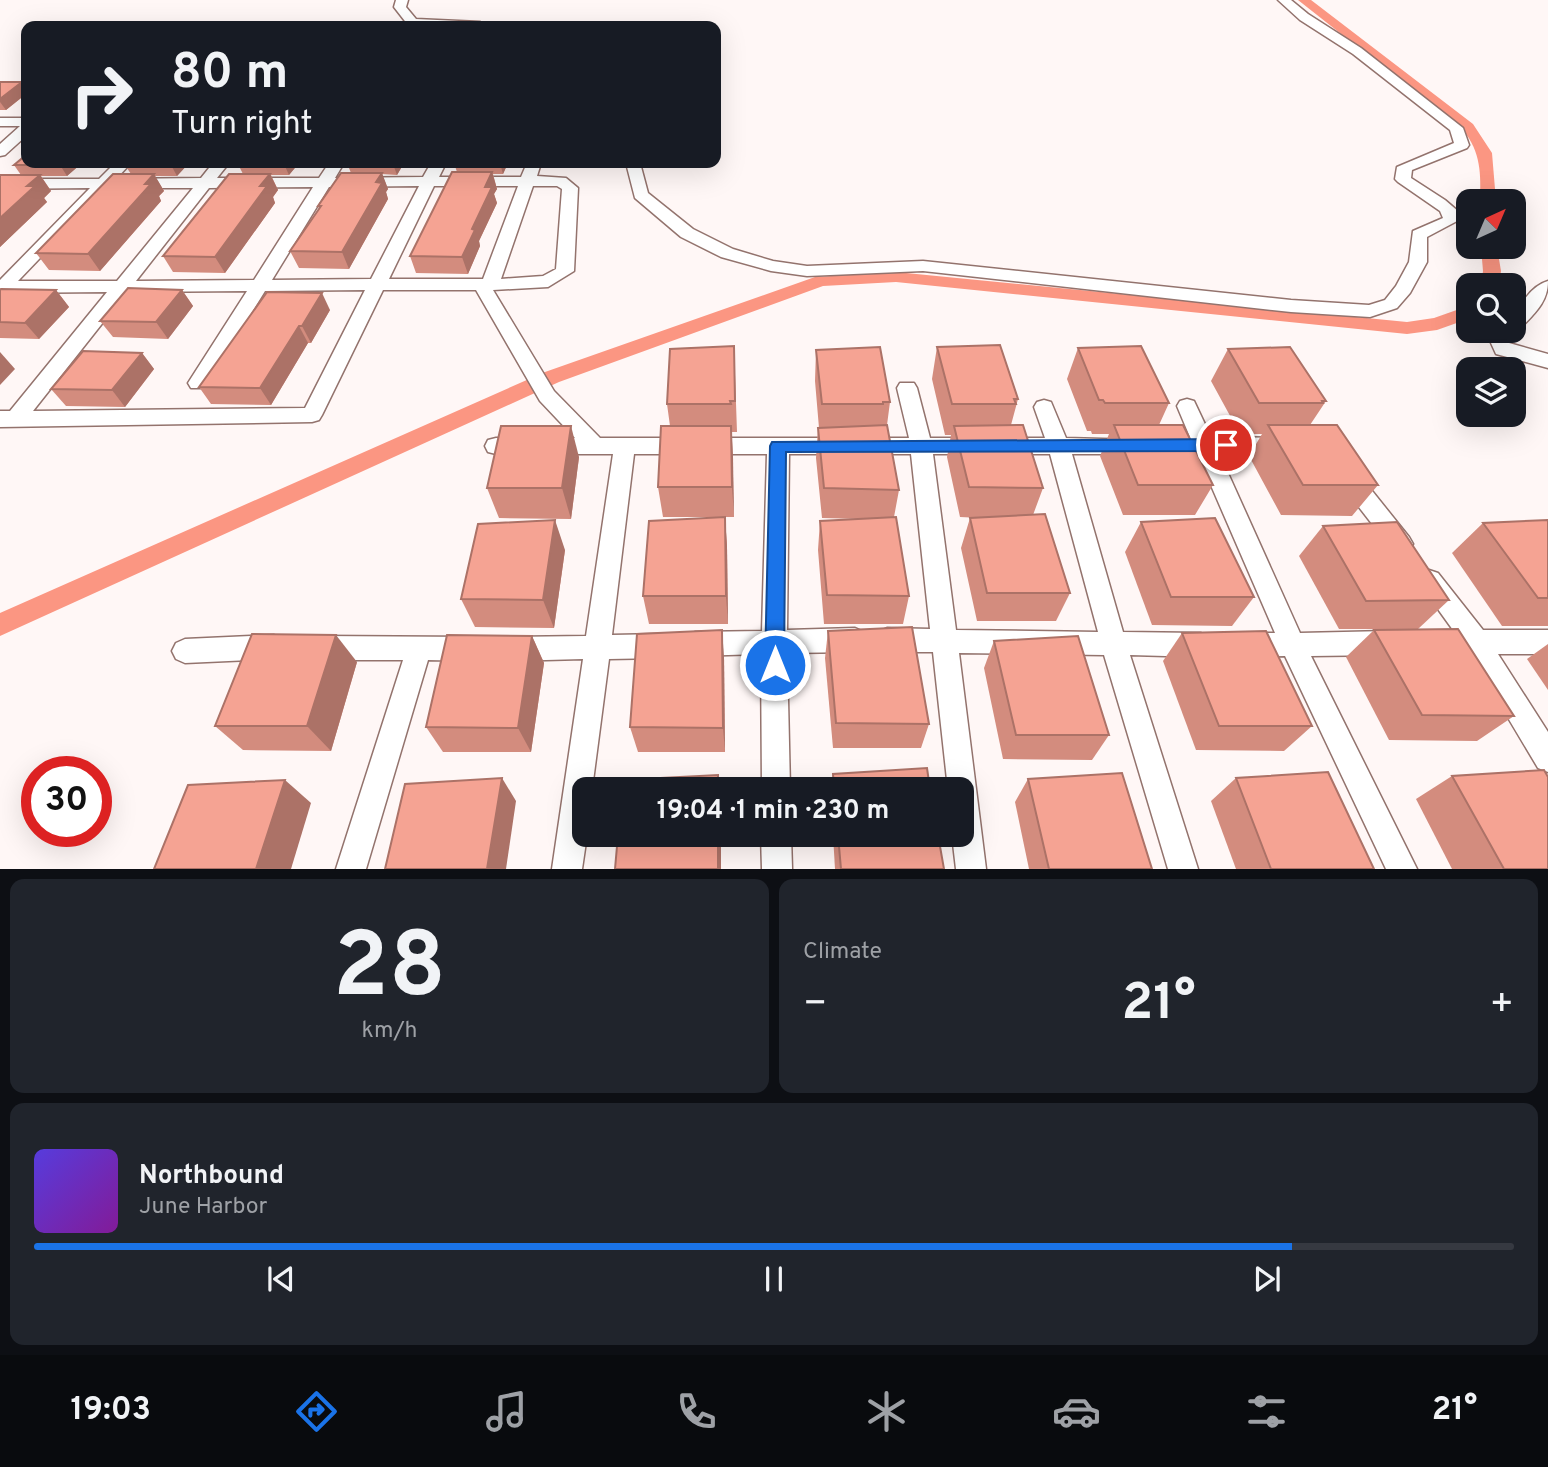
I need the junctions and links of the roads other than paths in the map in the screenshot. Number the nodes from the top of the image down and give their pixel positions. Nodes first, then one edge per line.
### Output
1 (402, 0) edge
2 (1284, 0) edge
3 (411, 21) edge
4 (0, 122) edge
5 (21, 122) edge
6 (21, 133) edge
7 (0, 152) edge
8 (118, 168) edge
9 (216, 168) edge
10 (333, 168) edge
11 (437, 168) edge
12 (532, 168) edge
13 (634, 168) edge
14 (430, 182) junction
15 (526, 182) junction
16 (203, 183) junction
17 (324, 183) junction
18 (0, 184) edge
19 (104, 184) junction
20 (485, 284) junction
21 (378, 285) junction
22 (120, 286) junction
23 (258, 286) junction
24 (2, 287) edge
25 (1548, 288) edge
26 (1526, 314) edge
27 (1501, 343) edge
28 (1548, 361) edge
29 (198, 383) edge
30 (907, 388) dead end
31 (1186, 406) dead end
32 (1044, 407) dead end
33 (8, 419) edge
34 (1202, 444) junction
35 (625, 445) junction
36 (496, 446) edge
37 (595, 446) junction
38 (778, 446) junction
39 (921, 446) junction
40 (1297, 446) edge
41 (1059, 447) junction
42 (1333, 457) edge
43 (774, 640) junction
44 (944, 640) junction
45 (1477, 642) junction
46 (1548, 642) edge
47 (1114, 645) junction
48 (1293, 645) junction
49 (419, 649) junction
50 (598, 649) junction
51 (185, 651) dead end
52 (1548, 758) edge
53 (776, 777) edge
54 (961, 777) edge
55 (776, 847) edge
56 (968, 847) edge
57 (351, 869) edge
58 (567, 869) edge
59 (777, 869) edge
60 (971, 869) edge
61 (1183, 869) edge
62 (1402, 869) edge

1 - 3 street
2 - 13 street
4 - 5 street
6 - 7 street
8 - 19 street
9 - 16 street
10 - 17 street
11 - 14 street
12 - 15 street
14 - 15 street
14 - 17 street
14 - 21 street
15 - 20 street
15 - 20 street
16 - 17 street
16 - 19 street
16 - 22 street
17 - 23 street
18 - 19 street
19 - 24 street
20 - 21 street
20 - 37 street
21 - 23 street
21 - 33 street
22 - 23 street
22 - 24 street
22 - 33 street
23 - 29 street
25 - 26 street
27 - 28 street
30 - 39 street
31 - 34 street
32 - 41 street
34 - 40 street
34 - 41 street
34 - 48 street
35 - 37 street
35 - 38 street
35 - 50 street
36 - 37 street
38 - 39 street
38 - 43 street
39 - 41 street
39 - 44 street
41 - 47 street
42 - 45 street
43 - 44 street
43 - 50 street
43 - 53 street
44 - 47 street
44 - 54 street
45 - 46 street
45 - 48 street
45 - 52 street
47 - 48 street
47 - 61 street
48 - 62 street
49 - 50 street
49 - 51 street
49 - 57 street
50 - 58 street
55 - 59 street
56 - 60 street

